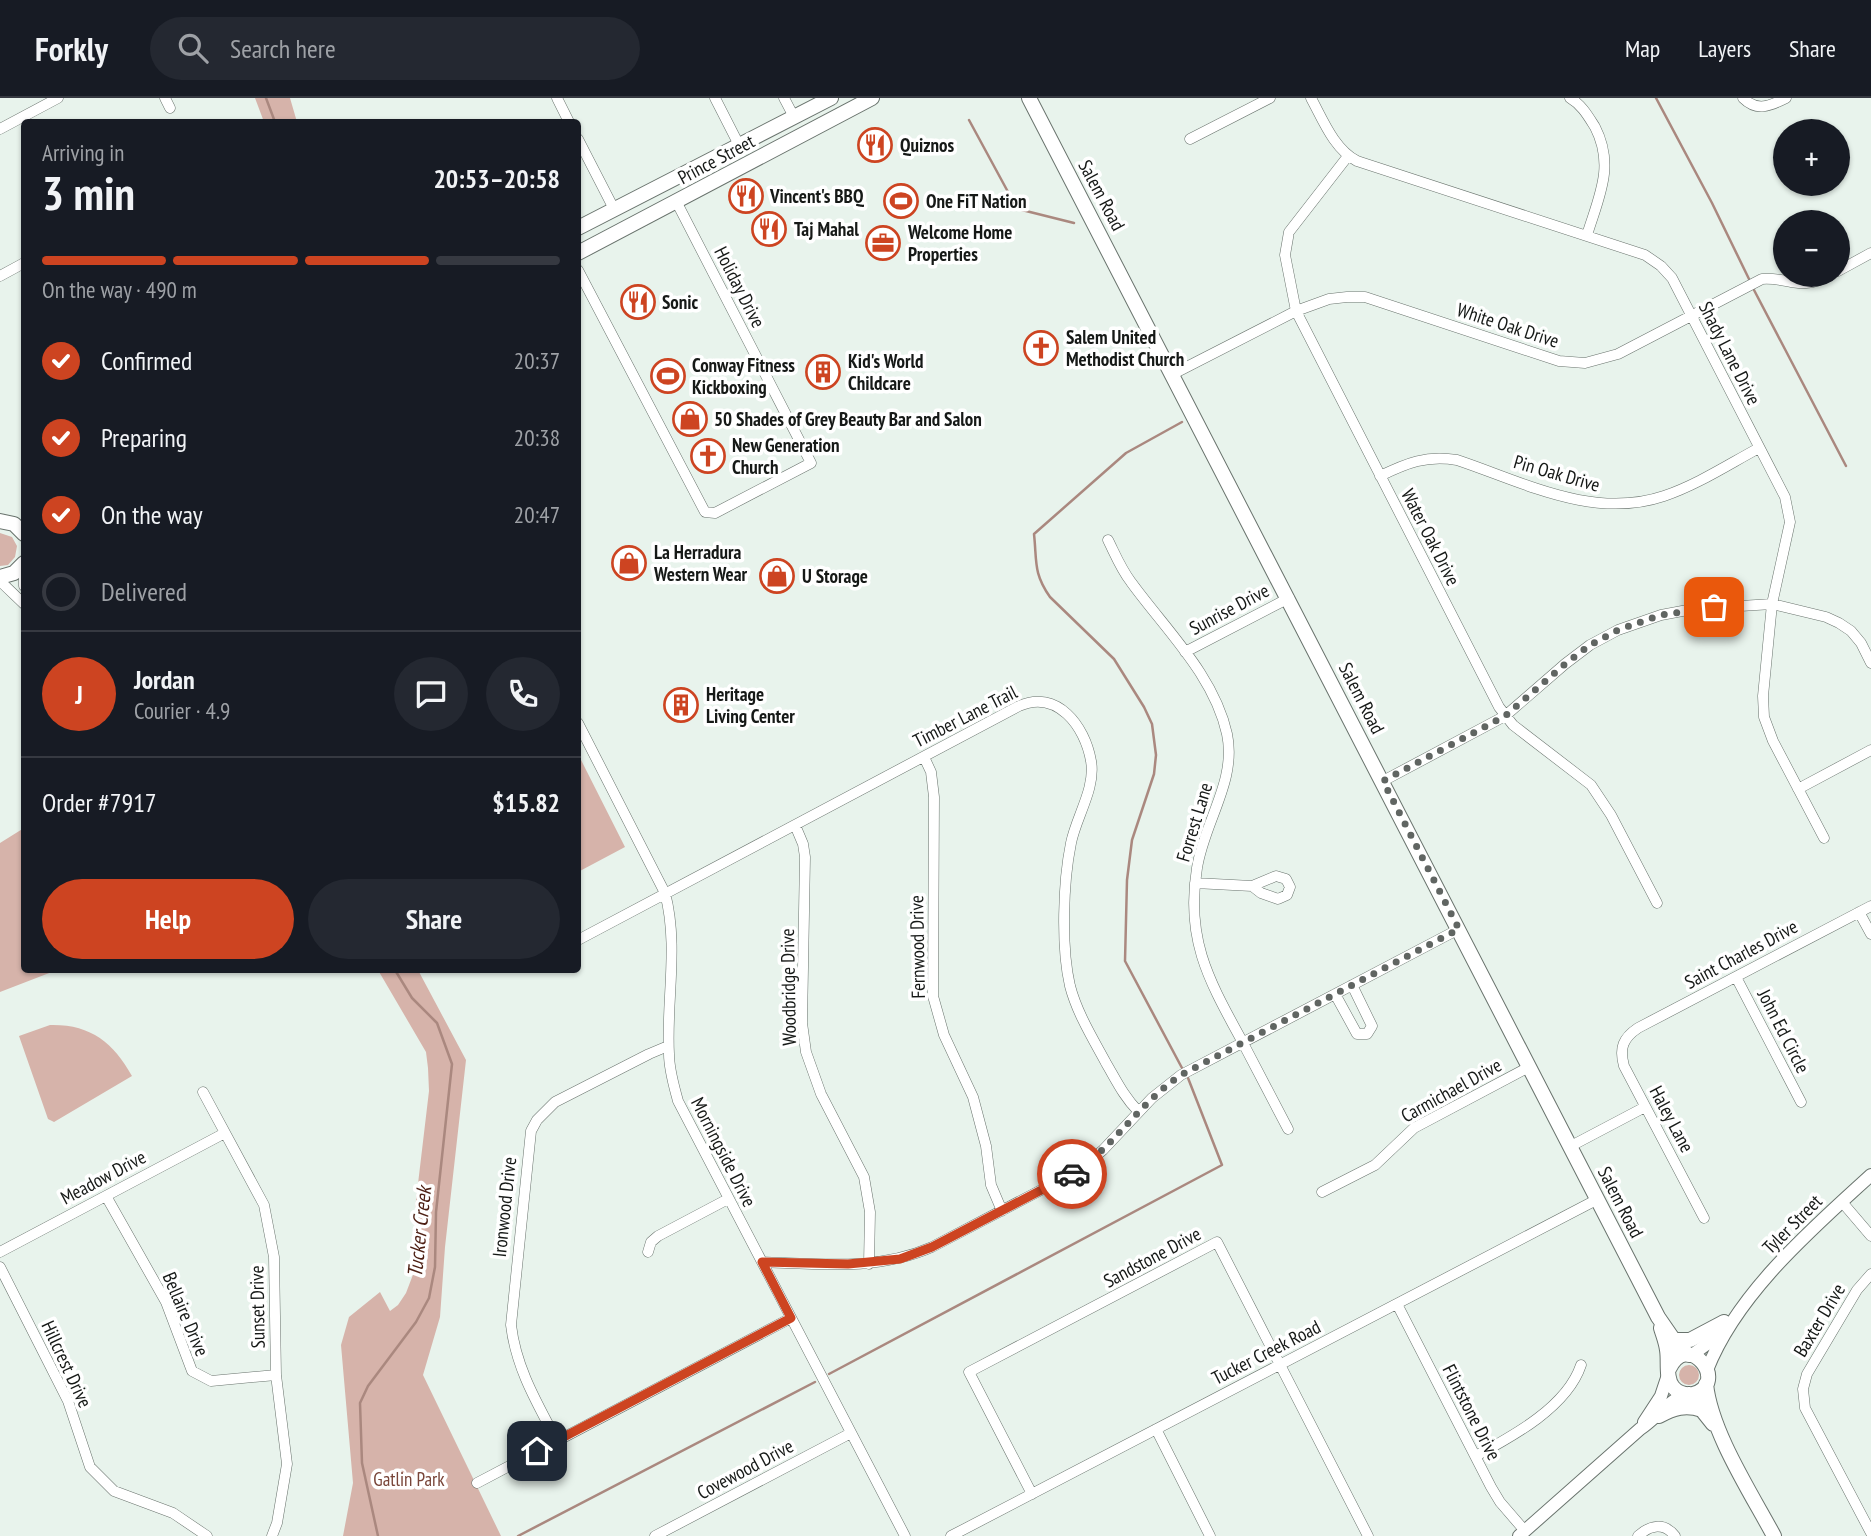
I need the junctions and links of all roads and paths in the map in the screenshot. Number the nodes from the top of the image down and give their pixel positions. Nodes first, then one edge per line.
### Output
1 (58, 98) edge
2 (556, 98) edge
3 (715, 98) edge
4 (784, 98) edge
5 (831, 98) edge
6 (851, 98) edge
7 (872, 98) edge
8 (1029, 98) edge
9 (1270, 98) edge
10 (1311, 98) edge
11 (1570, 98) edge
12 (1743, 98) edge
13 (1786, 98) edge
14 (844, 113) junction
15 (794, 117) junction
16 (567, 119) edge
17 (0, 129) edge
18 (1190, 139) dead end
19 (581, 145) edge
20 (739, 145) junction
21 (723, 153) junction
22 (1348, 156) junction
23 (682, 198) junction
24 (614, 209) junction
25 (600, 216) junction
26 (581, 226) edge
27 (1587, 235) junction
28 (581, 245) edge
29 (581, 245) edge
30 (581, 246) edge
31 (1871, 253) edge
32 (1850, 264) edge
33 (21, 265) edge
34 (0, 276) edge
35 (581, 277) edge
36 (1773, 278) edge
37 (1296, 311) junction
38 (1692, 316) junction
39 (1173, 374) junction
40 (1759, 447) junction
41 (1380, 476) junction
42 (1108, 540) dead end
43 (21, 567) edge
44 (0, 579) edge
45 (1289, 598) junction
46 (21, 601) edge
47 (1772, 604) junction
48 (1185, 652) junction
49 (1871, 663) edge
50 (1505, 716) junction
51 (581, 729) edge
52 (1871, 750) edge
53 (924, 757) junction
54 (1383, 781) junction
55 (1798, 789) junction
56 (795, 825) junction
57 (1824, 838) dead end
58 (1195, 883) junction
59 (1252, 887) dead end
60 (665, 893) junction
61 (1657, 903) dead end
62 (1871, 906) edge
63 (1859, 912) junction
64 (1459, 929) junction
65 (1871, 934) edge
66 (581, 938) edge
67 (1736, 977) junction
68 (1352, 985) junction
69 (1335, 994) junction
70 (1628, 1035) joint
71 (1243, 1043) junction
72 (668, 1046) junction
73 (1530, 1067) junction
74 (202, 1092) dead end
75 (1801, 1102) dead end
76 (1645, 1107) junction
77 (1138, 1111) junction
78 (1287, 1129) dead end
79 (223, 1133) junction
80 (1571, 1146) junction
81 (1871, 1175) edge
82 (1322, 1192) dead end
83 (106, 1196) junction
84 (728, 1199) junction
85 (1598, 1199) junction
86 (1842, 1202) junction
87 (1002, 1211) junction
88 (1704, 1218) dead end
89 (1871, 1236) edge
90 (0, 1252) edge
91 (648, 1252) dead end
92 (762, 1262) junction
93 (869, 1264) junction
94 (0, 1267) edge
95 (1871, 1273) edge
96 (1397, 1304) junction
97 (1745, 1304) junction
98 (1658, 1317) junction
99 (791, 1318) junction
100 (1724, 1322) junction
101 (1674, 1340) junction
102 (1690, 1355) junction
103 (1281, 1365) junction
104 (1581, 1365) dead end
105 (1669, 1372) junction
106 (276, 1375) junction
107 (1707, 1377) junction
108 (1686, 1394) junction
109 (1702, 1410) junction
110 (1659, 1416) junction
111 (1156, 1429) junction
112 (1640, 1429) junction
113 (851, 1433) junction
114 (1721, 1434) junction
115 (557, 1441) junction
116 (1476, 1456) junction
117 (477, 1483) dead end
118 (1032, 1494) junction
119 (1522, 1533) edge
120 (1871, 1533) edge
121 (207, 1536) edge
122 (272, 1536) edge
123 (654, 1536) edge
124 (905, 1536) edge
125 (951, 1536) edge
126 (1210, 1536) edge
127 (1368, 1536) edge
128 (1637, 1536) edge
129 (1675, 1536) edge
130 (1774, 1536) edge

1 - 17 street
2 - 16 street
3 - 20 street
4 - 15 street
5 - 15 main road, Prince Street
6 - 14 main road
7 - 14 main road, Prince Street
8 - 39 main road, Salem Road
9 - 18 street
10 - 22 street
11 - 27 street
12 - 13 street
14 - 23 main road, Prince Street
15 - 20 main road, Prince Street
19 - 24 street
20 - 21 main road, Prince Street
20 - 23 main road
21 - 23 main road
21 - 24 main road, Prince Street
22 - 27 street, Shady Lane Drive
22 - 37 street, Water Oak Drive
23 - 30 main road, Prince Street
23 - 35 street, Holiday Drive
24 - 25 main road, Prince Street
24 - 28 main road
25 - 26 main road, Prince Street
25 - 29 main road
27 - 38 street, Shady Lane Drive
31 - 32 street
33 - 34 street
36 - 38 street, White Oak Drive
37 - 38 street, White Oak Drive
37 - 39 street, White Oak Drive
37 - 41 street, Water Oak Drive
38 - 40 street, Shady Lane Drive
39 - 45 main road, Salem Road
40 - 41 street, Pin Oak Drive
40 - 47 street, Shady Lane Drive
41 - 50 street, Water Oak Drive
42 - 48 street, Forrest Lane
43 - 44 main road
44 - 46 street
45 - 48 street, Sunrise Drive
45 - 54 main road, Salem Road
47 - 49 street
47 - 50 street
47 - 55 street, Shady Lane Drive
48 - 58 street, Forrest Lane
50 - 54 street
50 - 61 street, Water Oak Drive
51 - 60 street, Morningside Drive
52 - 55 street
53 - 56 street, Timber Lane Trail
53 - 77 street, Timber Lane Trail
53 - 87 street, Fernwood Drive
54 - 64 main road, Salem Road
55 - 57 street, Shady Lane Drive
56 - 60 street, Timber Lane Trail
56 - 93 street, Woodbridge Drive
58 - 59 street
58 - 71 street, Forrest Lane
60 - 66 street, Timber Lane Trail
60 - 72 street, Morningside Drive
62 - 63 street, Saint Charles Drive
63 - 65 street
63 - 67 street, Saint Charles Drive
64 - 68 street
64 - 73 main road, Salem Road
67 - 70 street, Saint Charles Drive
67 - 75 street, John Ed Circle
68 - 69 street
68 - 69 street
69 - 71 street
70 - 76 street, Haley Lane
71 - 77 street
71 - 78 street, Forrest Lane
72 - 84 street, Morningside Drive
72 - 115 street, Ironwood Drive
73 - 80 main road, Salem Road
73 - 82 street, Carmichael Drive
74 - 79 street, Sunset Drive
76 - 80 street
76 - 88 street, Haley Lane
77 - 87 street
79 - 83 street, Meadow Drive
79 - 106 street, Sunset Drive
80 - 85 main road, Salem Road
81 - 86 street, Tyler Street
83 - 90 street, Meadow Drive
83 - 106 street, Bellaire Drive
84 - 91 street
84 - 92 street, Morningside Drive
85 - 96 street, Tucker Creek Road
85 - 98 main road, Salem Road
86 - 89 street
86 - 97 street, Tyler Street
87 - 93 street
92 - 93 street
92 - 99 street, Morningside Drive
94 - 121 street, Hillcrest Drive
95 - 120 street, Baxter Drive
96 - 103 street, Tucker Creek Road
96 - 116 street, Flintstone Drive
97 - 100 street, Tyler Street
97 - 107 street, Tyler Street
98 - 101 main road, Salem Road
98 - 105 main road, Salem Road
99 - 113 street, Morningside Drive
99 - 115 street
100 - 101 main road
100 - 102 street, Tyler Street
101 - 102 main road, Salem Road
102 - 105 main road
102 - 107 main road
103 - 111 street, Tucker Creek Road
103 - 118 street, Sandstone Drive
103 - 127 street, Sandstone Drive
104 - 116 street
105 - 108 main road
105 - 112 street
106 - 122 street, Sunset Drive
107 - 108 main road
107 - 114 main road
108 - 109 main road
108 - 110 street
109 - 110 main road
109 - 114 main road
110 - 112 street
111 - 118 street, Tucker Creek Road
111 - 126 street
112 - 119 street
113 - 123 street, Covewood Drive
113 - 124 street, Morningside Drive
114 - 130 main road
115 - 117 street
116 - 119 street, Flintstone Drive
118 - 125 street, Tucker Creek Road
128 - 129 street

